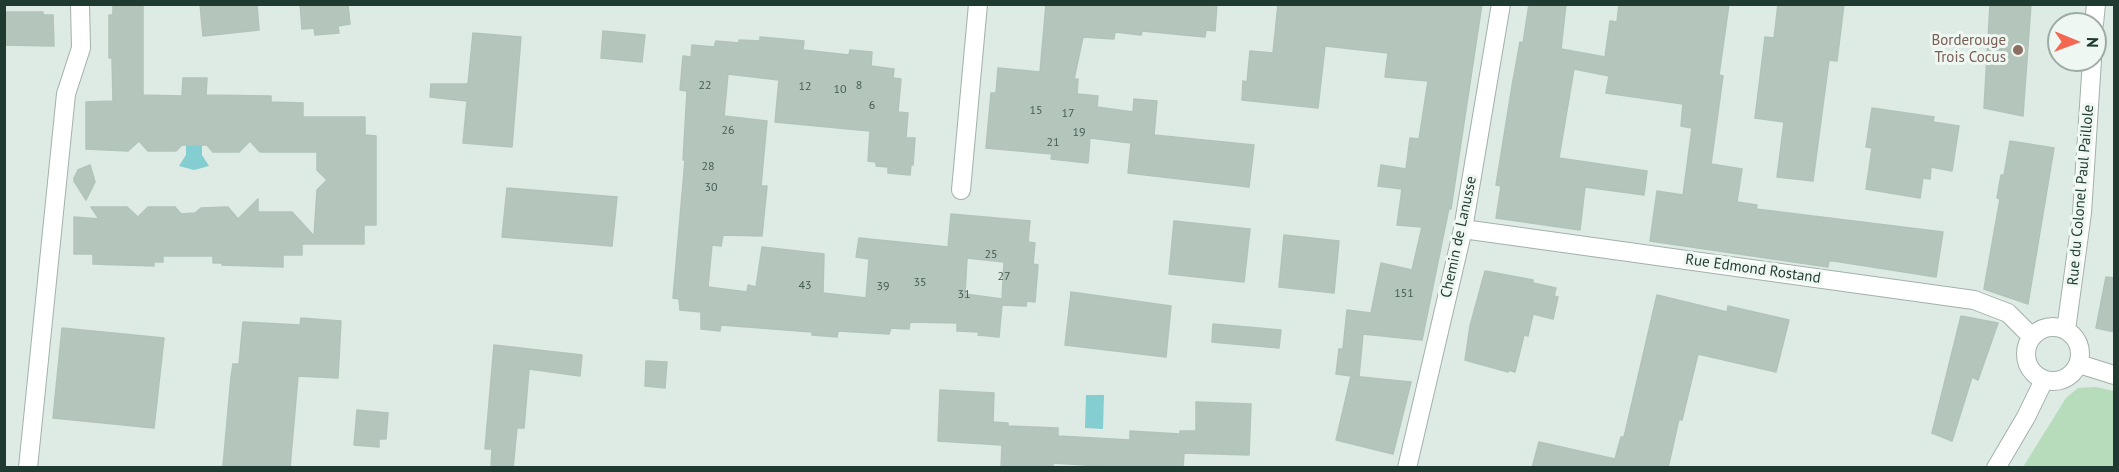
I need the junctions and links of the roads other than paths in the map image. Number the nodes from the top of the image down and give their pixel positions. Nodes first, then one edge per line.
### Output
1 (80, 4) edge
2 (978, 4) edge
3 (1501, 4) edge
4 (2091, 72) edge
5 (961, 190) dead end
6 (1463, 229) junction
7 (2066, 330) junction
8 (2032, 337) junction
9 (2079, 364) junction
10 (2115, 375) edge
11 (2044, 380) junction
12 (28, 468) edge
13 (1407, 468) edge
14 (1996, 468) edge

1 - 12 street
2 - 5 street
3 - 6 street, Chemin de Lanusse
4 - 7 street, Rue du Colonel Paul Paillole
6 - 8 street, Rue Edmond Rostand
6 - 13 street, Chemin de Lanusse
7 - 8 street
7 - 9 street
8 - 11 street
9 - 10 street
9 - 11 street
11 - 14 street

